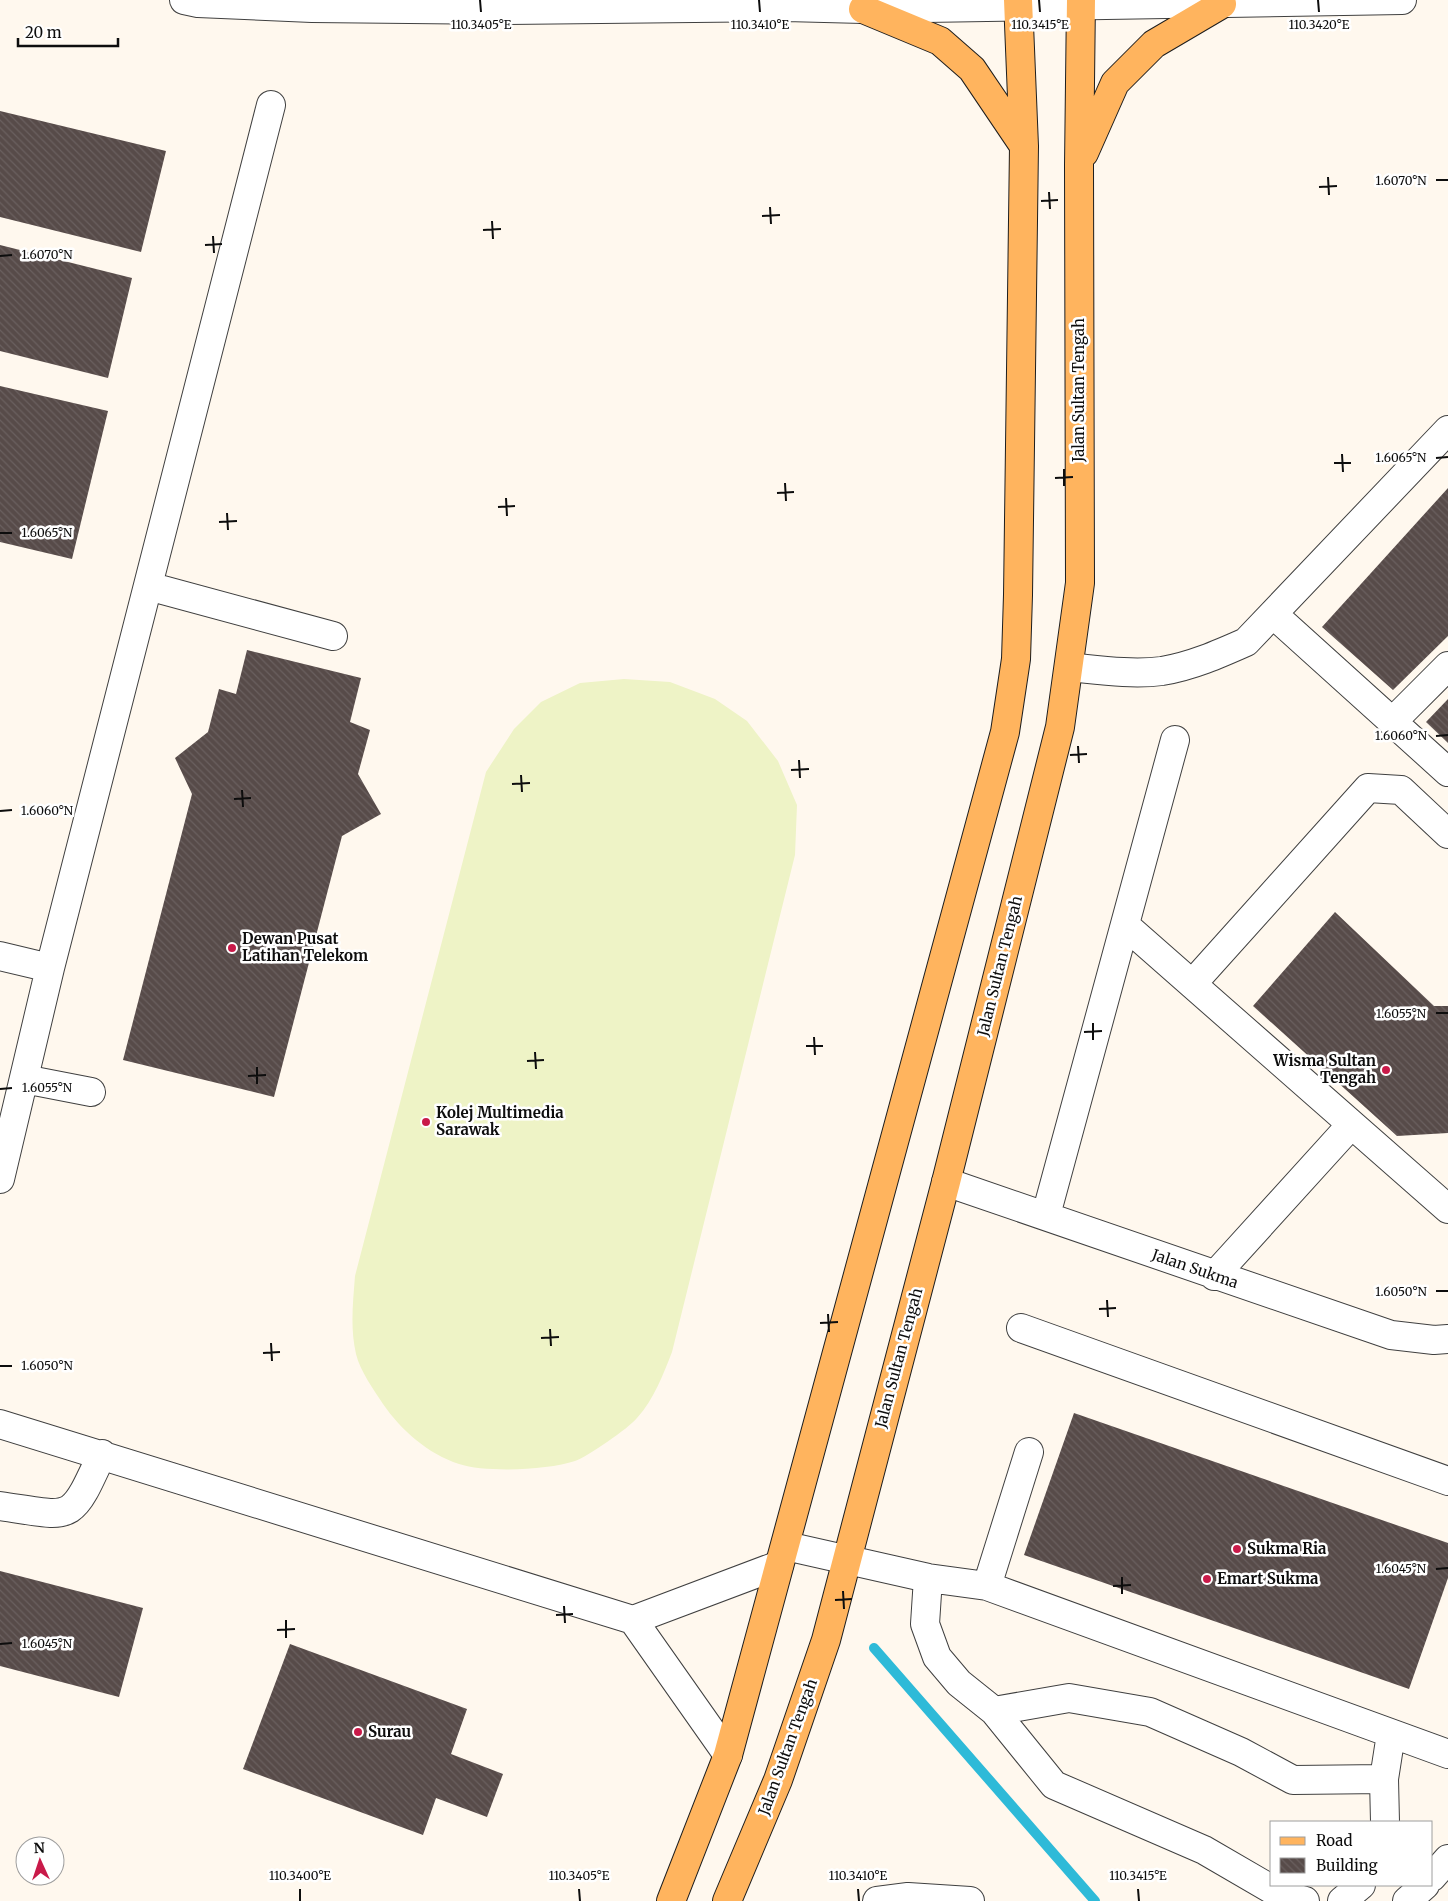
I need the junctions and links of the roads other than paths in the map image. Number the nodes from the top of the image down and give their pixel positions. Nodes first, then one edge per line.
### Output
1 (1402, 0) edge
2 (193, 1) edge
3 (1081, 3) edge
4 (1018, 4) edge
5 (1222, 4) junction
6 (863, 9) junction
7 (271, 105) dead end
8 (1024, 146) junction
9 (1079, 165) junction
10 (1447, 431) edge
11 (148, 586) junction
12 (1274, 615) junction
13 (333, 636) dead end
14 (1448, 666) edge
15 (1069, 667) junction
16 (1392, 722) junction
17 (1175, 740) dead end
18 (1448, 772) edge
19 (1448, 834) edge
20 (1126, 926) junction
21 (0, 956) edge
22 (50, 968) junction
23 (1193, 983) junction
24 (24, 1079) junction
25 (91, 1092) dead end
26 (1351, 1124) junction
27 (0, 1179) edge
28 (946, 1182) junction
29 (1448, 1209) edge
30 (1046, 1215) junction
31 (1214, 1276) junction
32 (1021, 1328) dead end
33 (1448, 1339) edge
34 (0, 1424) edge
35 (1029, 1452) dead end
36 (102, 1454) junction
37 (1448, 1481) edge
38 (0, 1506) edge
39 (782, 1555) junction
40 (846, 1559) junction
41 (928, 1578) junction
42 (987, 1586) junction
43 (633, 1620) junction
44 (994, 1711) junction
45 (1391, 1734) junction
46 (1448, 1754) edge
47 (728, 1755) junction
48 (1384, 1779) junction
49 (1385, 1821) edge
50 (1360, 1886) edge
51 (1423, 1886) edge
52 (908, 1899) edge
53 (671, 1901) edge
54 (727, 1901) edge
55 (877, 1901) edge
56 (970, 1901) edge
57 (1305, 1901) edge
58 (1342, 1901) edge
59 (1407, 1901) edge

1 - 5 street
2 - 6 street
3 - 4 street
3 - 5 street
3 - 9 main road, Jalan Sultan Tengah
4 - 6 street
4 - 8 main road
5 - 9 main road
6 - 8 main road
7 - 11 street
8 - 39 main road
9 - 15 main road, Jalan Sultan Tengah
10 - 12 street
11 - 13 street
11 - 22 street
12 - 15 street
12 - 16 street
14 - 16 street
15 - 28 main road, Jalan Sultan Tengah
16 - 18 street
17 - 20 street
19 - 23 street
20 - 23 street
20 - 30 street
21 - 22 street
22 - 24 street
23 - 26 street
24 - 25 street
24 - 27 street
26 - 29 street
26 - 31 street
28 - 30 street, Jalan Sukma
28 - 40 main road, Jalan Sultan Tengah
30 - 31 street, Jalan Sukma
31 - 33 street, Jalan Sukma
32 - 37 street
34 - 36 street
35 - 42 street
36 - 38 street
36 - 43 street
39 - 40 street
39 - 43 street
39 - 47 main road
40 - 41 street
40 - 54 main road, Jalan Sultan Tengah
41 - 42 street
41 - 44 street
42 - 45 street
43 - 47 street
44 - 48 street
44 - 57 street
45 - 46 street
45 - 48 street
47 - 53 main road
48 - 49 street
50 - 58 street
51 - 59 street
52 - 55 street
52 - 56 street

